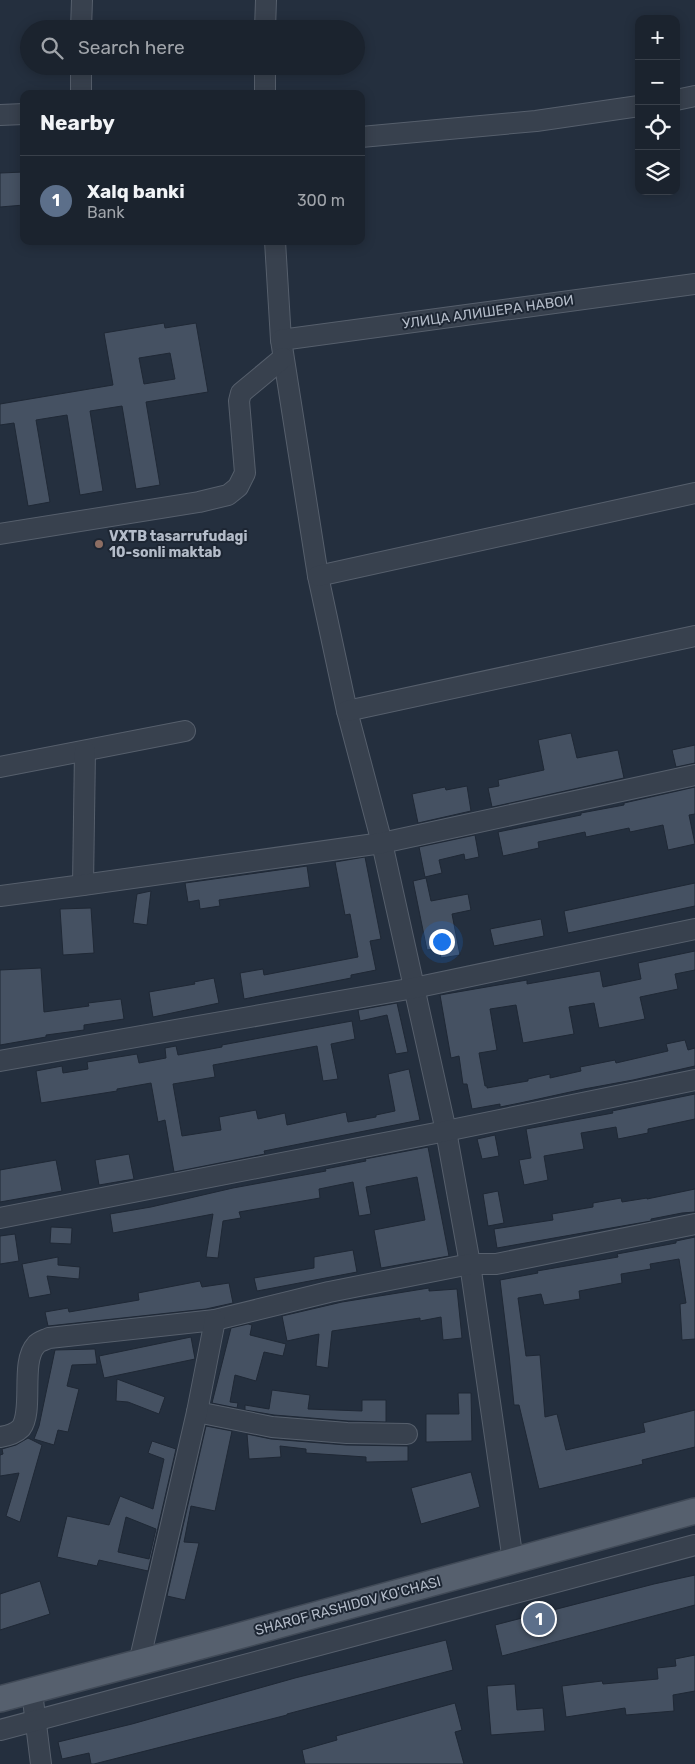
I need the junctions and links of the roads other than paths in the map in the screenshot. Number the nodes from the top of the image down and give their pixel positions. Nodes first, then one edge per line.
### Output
1 (82, 0) edge
2 (266, 0) edge
3 (81, 20) edge
4 (266, 20) edge
5 (81, 75) edge
6 (266, 75) edge
7 (81, 90) edge
8 (265, 90) edge
9 (695, 96) edge
10 (680, 99) edge
11 (635, 107) edge
12 (20, 114) edge
13 (0, 115) edge
14 (365, 137) edge
15 (274, 245) edge
16 (695, 284) edge
17 (282, 349) junction
18 (695, 493) edge
19 (0, 534) edge
20 (318, 576) junction
21 (695, 636) edge
22 (347, 712) junction
23 (185, 731) dead end
24 (85, 751) junction
25 (0, 767) edge
26 (695, 775) edge
27 (382, 842) junction
28 (83, 885) junction
29 (0, 896) edge
30 (695, 929) edge
31 (414, 988) junction
32 (0, 1061) edge
33 (695, 1080) edge
34 (446, 1131) junction
35 (0, 1218) edge
36 (695, 1224) edge
37 (470, 1264) junction
38 (215, 1320) junction
39 (197, 1412) junction
40 (407, 1434) dead end
41 (0, 1438) edge
42 (695, 1511) edge
43 (695, 1545) edge
44 (513, 1561) junction
45 (139, 1663) junction
46 (32, 1692) junction
47 (0, 1699) edge
48 (35, 1720) junction
49 (0, 1730) edge
50 (41, 1764) edge

1 - 3 street
2 - 4 street
5 - 7 street
6 - 8 street
9 - 10 street
11 - 14 street
12 - 13 street
15 - 17 street
16 - 17 street, УЛИЦА АЛИШЕРА НАВОИ
17 - 19 street
17 - 20 street
18 - 20 street
20 - 22 street
21 - 22 street
22 - 27 street
23 - 24 street
24 - 25 street
24 - 28 street
26 - 27 street
27 - 28 street
27 - 31 street
28 - 29 street
30 - 31 street
31 - 32 street
31 - 34 street
33 - 34 street
34 - 35 street
34 - 37 street
36 - 37 street
37 - 38 street
37 - 44 street
38 - 39 street
38 - 41 street
39 - 40 street
39 - 45 street
42 - 44 main road, SHAROF RASHIDOV KO'CHASI
43 - 48 street
44 - 45 main road, SHAROF RASHIDOV KO'CHASI
45 - 46 main road, SHAROF RASHIDOV KO'CHASI
46 - 47 main road, SHAROF RASHIDOV KO'CHASI
46 - 48 street
48 - 49 street
48 - 50 street

